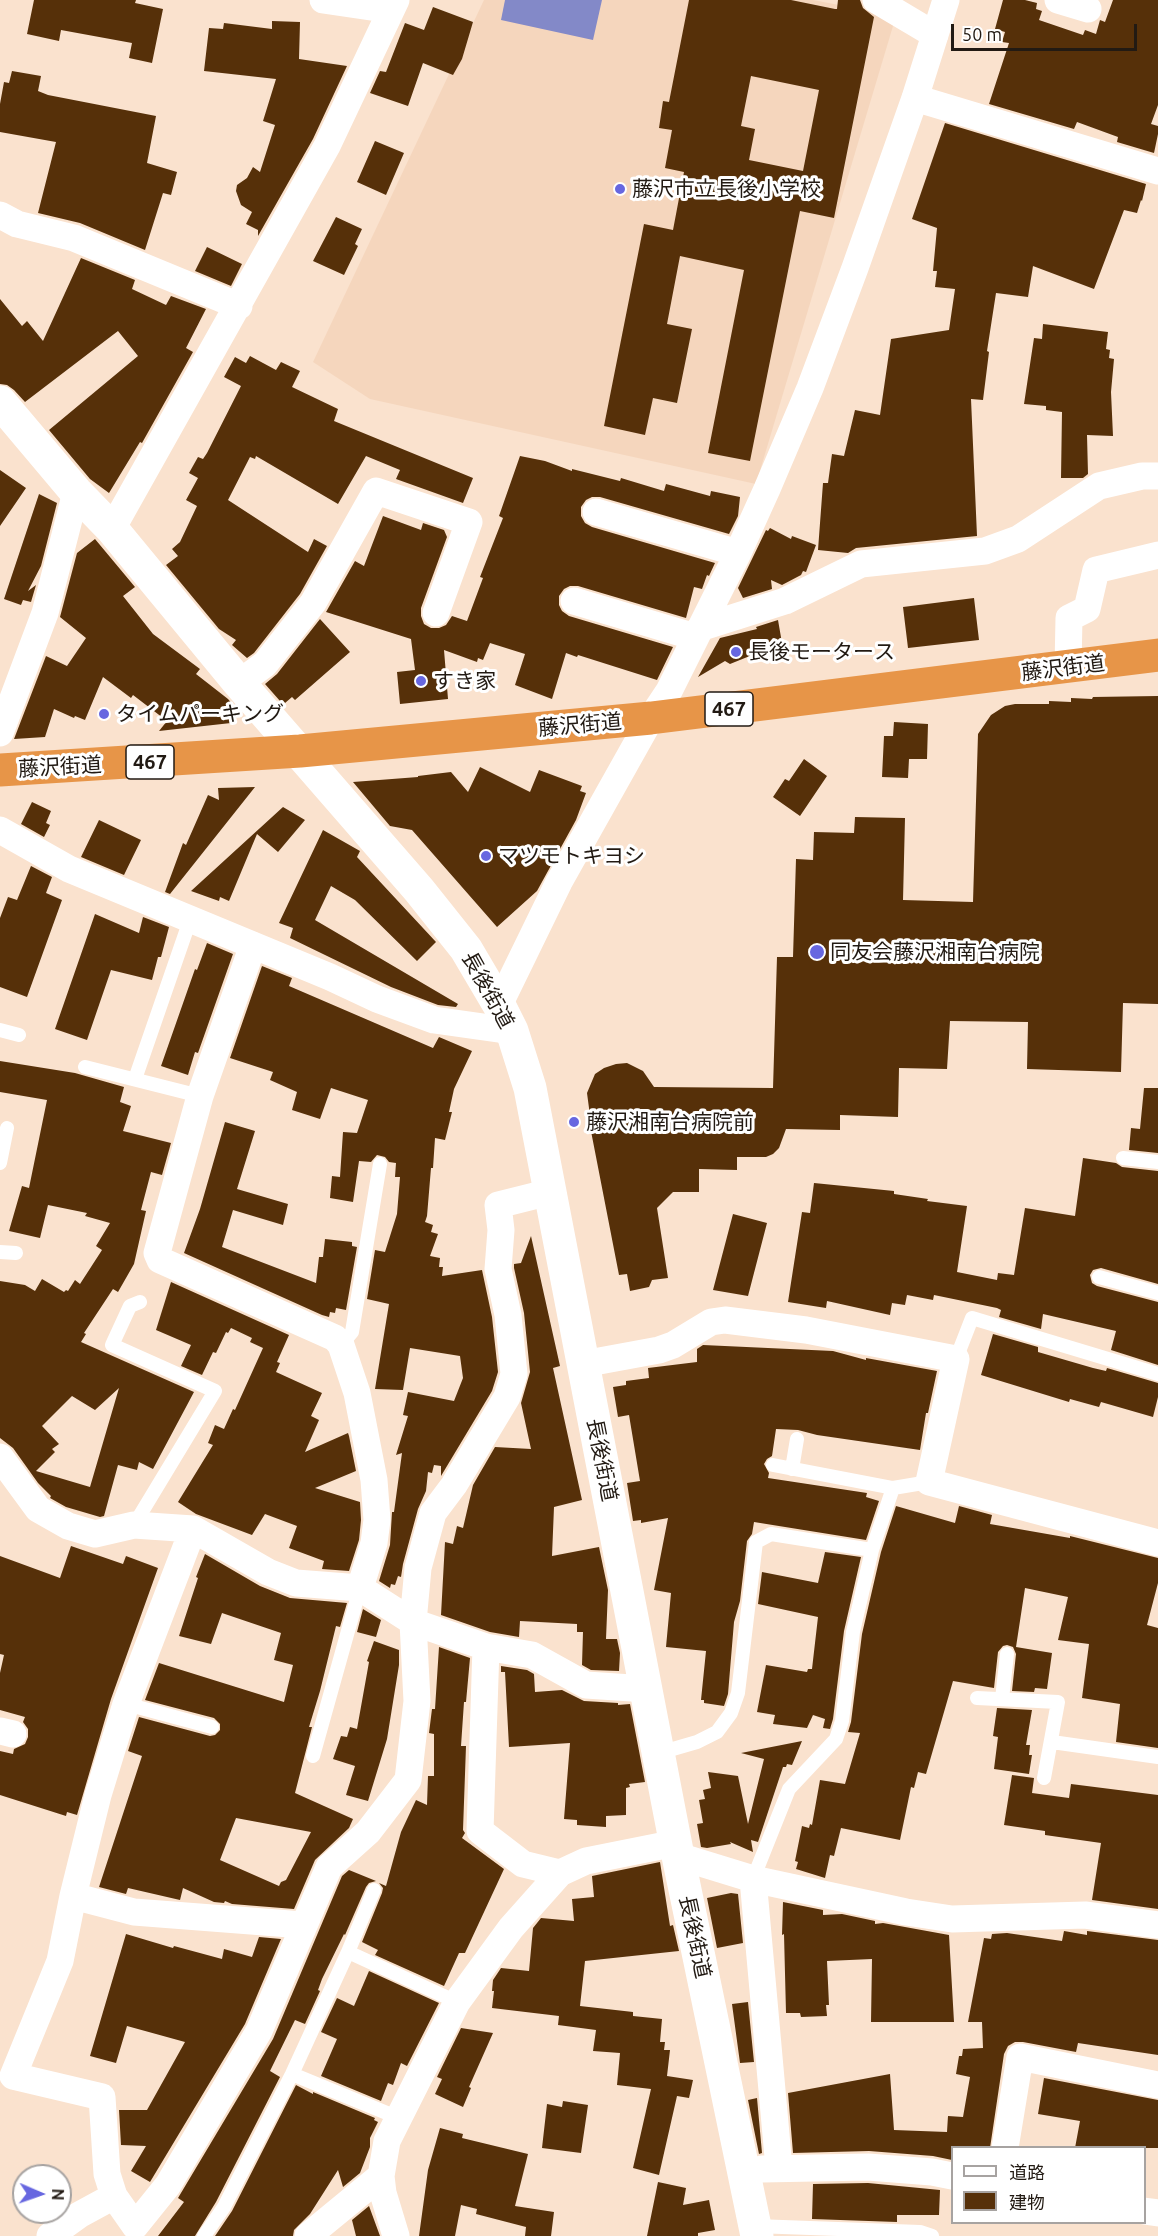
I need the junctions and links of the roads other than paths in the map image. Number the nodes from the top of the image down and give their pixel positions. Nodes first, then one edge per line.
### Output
1 (323, 0) edge
2 (876, 0) edge
3 (946, 0) edge
4 (1058, 0) edge
5 (394, 5) edge
6 (1088, 9) dead end
7 (935, 36) junction
8 (915, 98) junction
9 (1158, 171) edge
10 (0, 215) edge
11 (239, 306) junction
12 (0, 402) edge
13 (1158, 476) edge
14 (76, 492) junction
15 (596, 512) dead end
16 (112, 529) junction
17 (738, 553) junction
18 (1158, 555) edge
19 (574, 601) dead end
20 (436, 613) dead end
21 (697, 633) junction
22 (1158, 655) edge
23 (1068, 667) junction
24 (239, 683) junction
25 (651, 718) junction
26 (0, 733) edge
27 (300, 752) junction
28 (0, 770) edge
29 (0, 830) edge
30 (190, 920) junction
31 (253, 945) junction
32 (505, 1018) junction
33 (0, 1029) edge
34 (19, 1035) dead end
35 (85, 1067) dead end
36 (135, 1079) junction
37 (200, 1096) junction
38 (7, 1128) dead end
39 (1123, 1158) dead end
40 (1158, 1162) edge
41 (0, 1163) edge
42 (380, 1164) dead end
43 (550, 1192) junction
44 (0, 1252) edge
45 (16, 1253) dead end
46 (1099, 1277) dead end
47 (1158, 1293) edge
48 (140, 1302) dead end
49 (341, 1345) junction
50 (956, 1359) junction
51 (583, 1364) junction
52 (1158, 1374) edge
53 (797, 1439) dead end
54 (0, 1457) edge
55 (773, 1466) dead end
56 (792, 1469) junction
57 (929, 1482) junction
58 (893, 1488) junction
59 (134, 1525) junction
60 (193, 1529) junction
61 (1158, 1543) edge
62 (872, 1550) junction
63 (360, 1588) junction
64 (413, 1622) junction
65 (486, 1647) junction
66 (1007, 1654) dead end
67 (647, 1689) junction
68 (976, 1698) dead end
69 (1002, 1699) junction
70 (126, 1704) junction
71 (212, 1727) dead end
72 (1052, 1742) junction
73 (659, 1753) junction
74 (313, 1756) dead end
75 (1158, 1757) edge
76 (1044, 1778) dead end
77 (677, 1849) junction
78 (560, 1873) junction
79 (753, 1879) junction
80 (374, 1890) dead end
81 (73, 1896) junction
82 (303, 1925) junction
83 (1158, 1925) edge
84 (348, 1952) junction
85 (457, 2002) junction
86 (292, 2074) junction
87 (1158, 2085) edge
88 (399, 2118) junction
89 (1005, 2146) edge
90 (779, 2168) junction
91 (743, 2169) junction
92 (381, 2176) junction
93 (951, 2176) edge
94 (114, 2196) junction
95 (142, 2231) edge
96 (756, 2231) edge
97 (50, 2236) edge
98 (204, 2236) edge
99 (308, 2236) edge
100 (396, 2236) edge
101 (932, 2236) edge

1 - 5 street
2 - 7 street
3 - 7 street
4 - 6 street
5 - 11 street
7 - 8 street
8 - 9 street
8 - 17 street
10 - 11 street
11 - 16 street
12 - 14 street, 長後街道
13 - 21 street
14 - 16 street, 長後街道
14 - 26 street
15 - 17 street
16 - 24 street, 長後街道
17 - 21 street
18 - 23 street
19 - 21 street
20 - 24 street
21 - 25 street
22 - 23 highway, 藤沢街道 / 467
23 - 25 highway, 藤沢街道 / 467
24 - 27 street, 長後街道
25 - 27 highway, 藤沢街道 / 467
25 - 32 street
27 - 28 highway, 藤沢街道 / 467
27 - 32 street, 長後街道
29 - 30 street
30 - 31 street
30 - 36 lane
31 - 32 street
31 - 37 street
32 - 43 street, 長後街道
33 - 34 lane
35 - 36 lane
36 - 37 lane
37 - 49 street
38 - 41 lane
39 - 40 lane
42 - 49 lane
43 - 51 street, 長後街道
43 - 64 street
44 - 45 lane
46 - 47 lane
48 - 59 lane
49 - 63 street
50 - 51 street
50 - 52 lane
50 - 57 street
51 - 67 street, 長後街道
53 - 56 lane
54 - 59 street
55 - 56 lane
56 - 58 lane
57 - 58 lane
57 - 61 street
58 - 62 lane
59 - 60 street
60 - 63 street
60 - 70 street
62 - 73 lane
62 - 79 lane
63 - 64 street
63 - 74 lane
64 - 65 street
64 - 82 street
65 - 67 street
65 - 78 street
66 - 69 lane
67 - 73 street, 長後街道
68 - 69 lane
69 - 72 lane
70 - 71 lane
70 - 81 street
72 - 75 lane
72 - 76 lane
73 - 77 street, 長後街道
77 - 78 street
77 - 79 street
77 - 91 street, 長後街道
78 - 85 street
79 - 83 street
79 - 90 street
80 - 84 lane
81 - 82 street
81 - 94 street
82 - 95 street
84 - 85 lane
84 - 86 lane
85 - 88 street
86 - 88 lane
86 - 98 lane
87 - 89 street
88 - 92 street
90 - 91 street
90 - 93 street
91 - 96 street, 長後街道
92 - 99 street
92 - 100 street
94 - 95 street
94 - 97 street
96 - 101 lane

